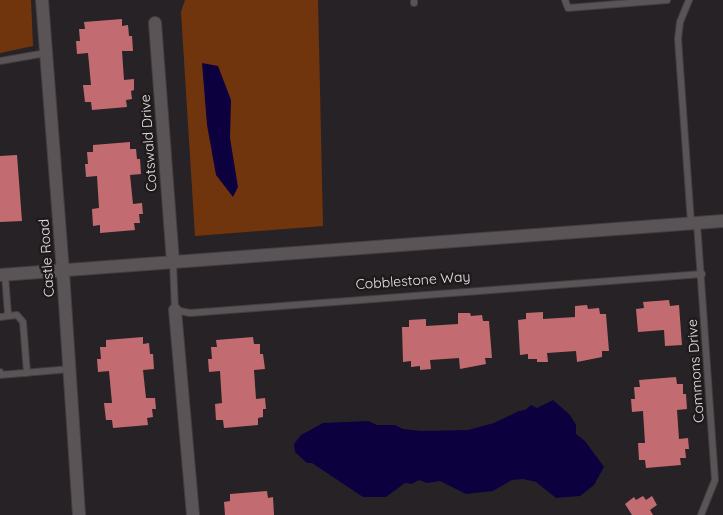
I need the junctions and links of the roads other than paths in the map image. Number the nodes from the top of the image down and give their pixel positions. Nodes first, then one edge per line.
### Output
1 (42, 0) edge
2 (565, 0) edge
3 (668, 0) edge
4 (689, 0) edge
5 (156, 23) dead end
6 (46, 53) junction
7 (0, 61) edge
8 (723, 222) edge
9 (694, 223) junction
10 (173, 262) junction
11 (64, 272) junction
12 (702, 274) junction
13 (2, 275) edge
14 (174, 310) junction
15 (8, 314) junction
16 (0, 317) edge
17 (70, 369) junction
18 (27, 373) junction
19 (0, 374) edge
20 (79, 515) edge
21 (193, 515) edge
22 (701, 515) edge

1 - 6 street, Castle Road
2 - 3 lane
4 - 9 lane, Commons Drive
5 - 10 street, Cotswald Drive
6 - 7 lane
6 - 11 street, Castle Road
8 - 9 street
9 - 10 street
9 - 12 lane, Commons Drive
10 - 11 street
10 - 14 lane
11 - 13 street
11 - 17 street, Castle Road
12 - 14 lane, Cobblestone Way
12 - 22 lane, Commons Drive
13 - 15 lane
14 - 21 street
15 - 16 lane
15 - 18 lane
17 - 18 lane
17 - 20 street, Castle Road
18 - 19 lane

